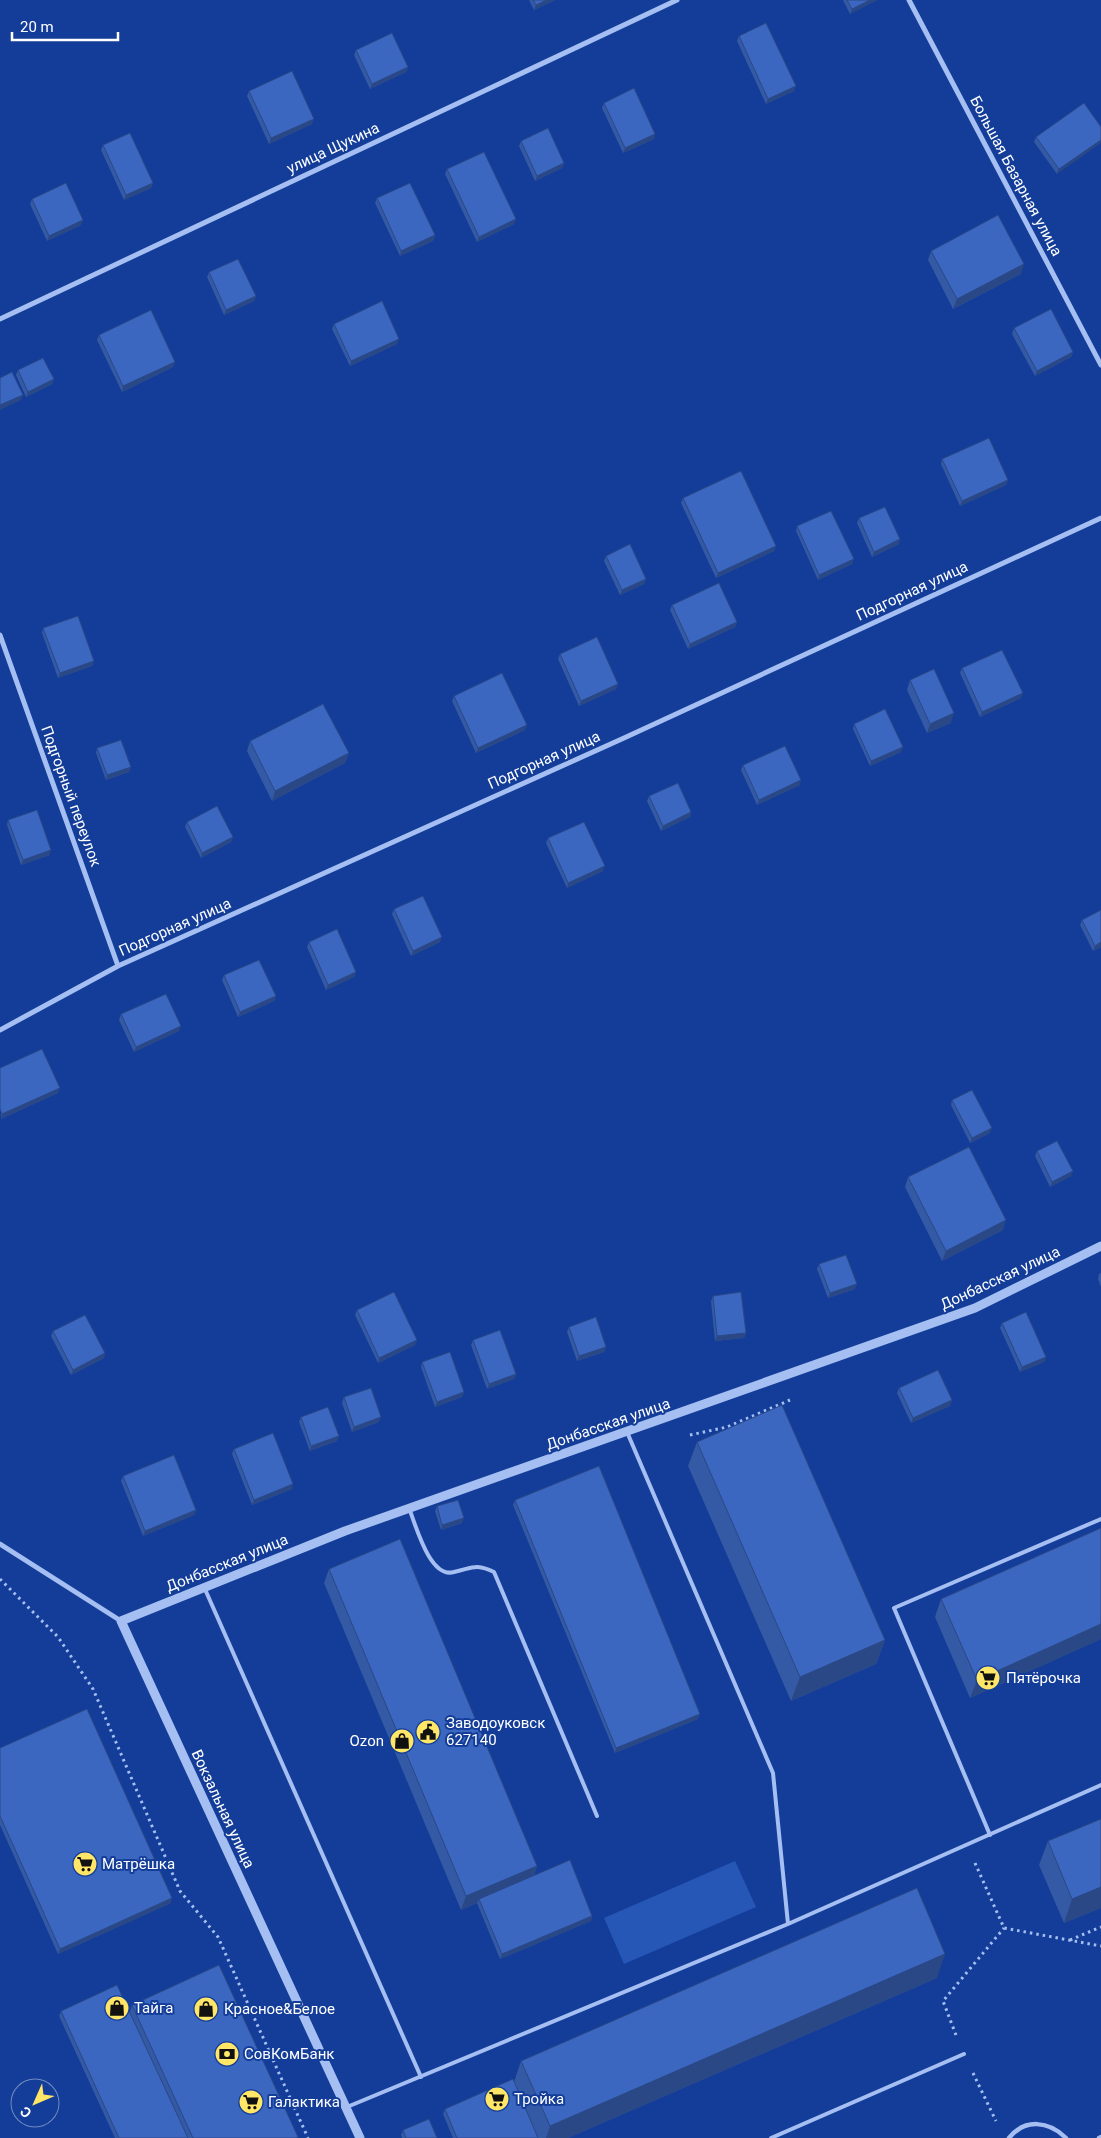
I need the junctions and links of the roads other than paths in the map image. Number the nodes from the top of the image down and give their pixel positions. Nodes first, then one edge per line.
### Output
1 (677, 0) edge
2 (909, 0) edge
3 (0, 319) edge
4 (1101, 365) edge
5 (1101, 518) edge
6 (0, 635) edge
7 (118, 966) junction
8 (0, 1030) edge
9 (1101, 1246) edge
10 (627, 1432) junction
11 (409, 1508) junction
12 (1101, 1518) edge
13 (0, 1544) edge
14 (204, 1587) junction
15 (121, 1621) junction
16 (1101, 1786) edge
17 (597, 1816) dead end
18 (990, 1835) junction
19 (788, 1924) junction
20 (964, 2054) road end
21 (421, 2077) junction
22 (346, 2108) junction
23 (360, 2138) edge
24 (771, 2138) edge
25 (1009, 2138) edge
26 (1066, 2138) edge

1 - 3 street, улица Щукина
2 - 4 street, Большая Базарная улица
5 - 7 street, Подгорная улица
6 - 7 street, Подгорный переулок
7 - 8 street, Подгорная улица
9 - 10 street, Донбасская улица
10 - 11 street, Донбасская улица
10 - 19 lane
11 - 14 street, Донбасская улица
11 - 17 lane
12 - 18 lane
13 - 15 street
14 - 15 street, Донбасская улица
14 - 21 lane
15 - 22 street, Вокзальная улица
16 - 18 lane
18 - 19 lane
19 - 21 lane
20 - 24 lane
21 - 22 lane
22 - 23 street, Вокзальная улица
25 - 26 street

